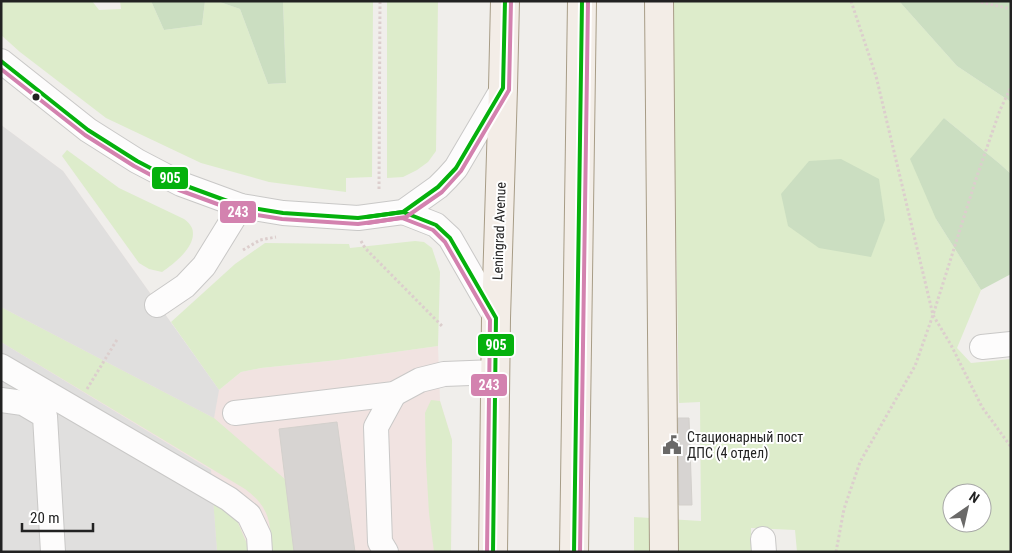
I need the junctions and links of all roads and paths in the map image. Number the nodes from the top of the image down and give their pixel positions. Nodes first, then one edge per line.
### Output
1 (380, 1) edge
2 (505, 1) edge
3 (582, 1) edge
4 (659, 1) edge
5 (851, 1) edge
6 (976, 1) edge
7 (1011, 9) edge
8 (1, 61) edge
9 (1011, 87) edge
10 (503, 88) junction
11 (379, 189) dead end
12 (241, 206) junction
13 (403, 212) junction
14 (357, 235) dead end
15 (157, 305) dead end
16 (933, 315) junction
17 (496, 318) junction
18 (443, 327) dead end
19 (118, 338) dead end
20 (1011, 344) edge
21 (982, 347) dead end
22 (1, 366) edge
23 (496, 372) junction
24 (394, 394) junction
25 (1, 400) edge
26 (75, 409) junction
27 (235, 412) dead end
28 (1011, 447) edge
29 (53, 552) edge
30 (260, 552) edge
31 (386, 552) edge
32 (493, 552) edge
33 (574, 552) edge
34 (664, 552) edge
35 (836, 552) edge

1 - 11 path
2 - 10 main road, Leningrad Avenue
3 - 33 main road
4 - 34 main road
5 - 16 path
6 - 7 path
8 - 12 street
9 - 16 path
10 - 13 street
10 - 17 main road, Leningrad Avenue
12 - 13 street
12 - 15 street
13 - 17 street
14 - 18 path
16 - 28 path
16 - 35 path
17 - 23 main road, Leningrad Avenue
19 - 26 path
20 - 21 street
22 - 26 street
23 - 24 street
23 - 32 main road, Leningrad Avenue
24 - 27 street
24 - 31 street
25 - 29 street
26 - 30 street

